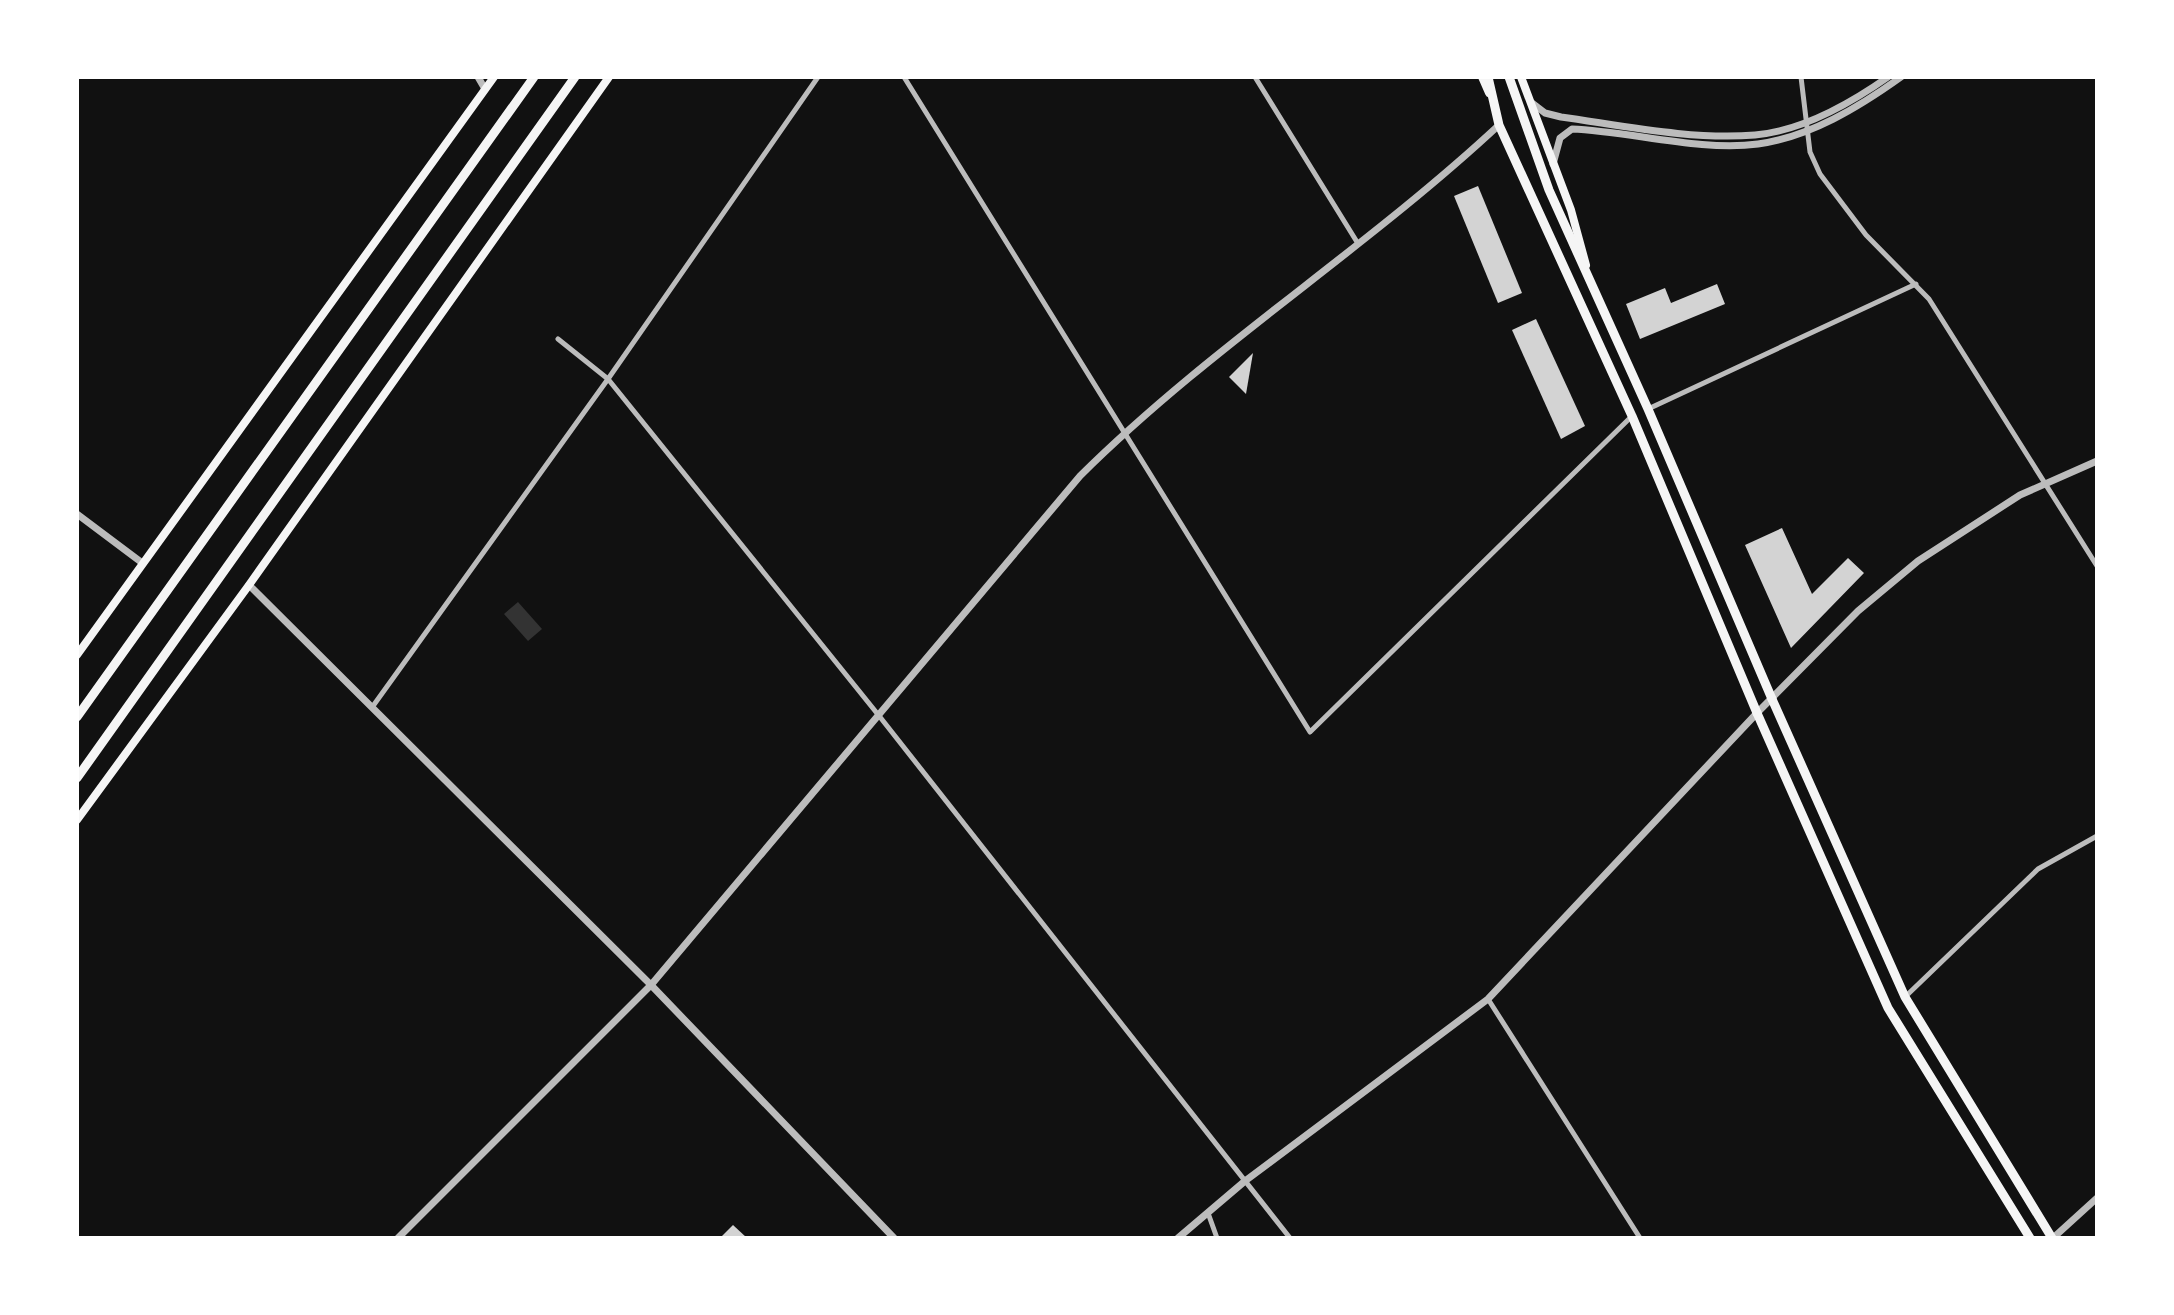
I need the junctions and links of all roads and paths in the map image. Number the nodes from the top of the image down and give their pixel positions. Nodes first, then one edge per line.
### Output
1 (478, 77) edge
2 (494, 77) edge
3 (534, 77) edge
4 (575, 77) edge
5 (609, 77) edge
6 (818, 77) edge
7 (904, 77) edge
8 (1255, 77) edge
9 (1482, 77) edge
10 (1488, 77) edge
11 (1508, 77) edge
12 (1521, 77) edge
13 (1801, 77) edge
14 (1888, 77) edge
15 (1901, 77) edge
16 (485, 89) junction
17 (1528, 99) junction
18 (1495, 107) junction
19 (1806, 121) junction
20 (1499, 125) junction
21 (1808, 131) junction
22 (1553, 164) junction
23 (1357, 242) junction
24 (1916, 284) junction
25 (1591, 285) junction
26 (558, 339) dead end
27 (608, 379) junction
28 (1648, 409) junction
29 (1632, 416) junction
30 (1124, 433) junction
31 (2097, 461) edge
32 (2045, 482) junction
33 (77, 514) edge
34 (141, 562) junction
35 (2097, 566) edge
36 (249, 585) junction
37 (77, 655) edge
38 (1772, 699) junction
39 (373, 706) junction
40 (1757, 713) junction
41 (77, 717) edge
42 (880, 717) junction
43 (77, 778) edge
44 (77, 820) edge
45 (2097, 836) edge
46 (651, 985) junction
47 (1905, 997) junction
48 (1488, 999) junction
49 (1245, 1181) junction
50 (2097, 1198) edge
51 (1208, 1213) junction
52 (404, 1236) edge
53 (894, 1238) edge
54 (1178, 1238) edge
55 (1217, 1238) edge
56 (1290, 1238) edge
57 (1640, 1238) edge
58 (2031, 1238) edge
59 (2053, 1238) edge

1 - 16 street
2 - 16 main road
3 - 41 main road
4 - 43 main road
5 - 36 main road
6 - 27 street
7 - 30 street
8 - 23 street
9 - 18 main road
10 - 18 main road
11 - 25 main road
12 - 17 main road
13 - 19 street
14 - 19 street
15 - 21 street
16 - 34 main road
17 - 19 street
17 - 22 main road
18 - 20 main road
19 - 21 street
20 - 23 street
20 - 29 main road
21 - 22 street
21 - 24 street
22 - 25 main road
23 - 30 street
24 - 28 street
24 - 32 street
25 - 28 main road
26 - 27 street
27 - 39 street
27 - 42 street
28 - 38 main road
29 - 30 street
29 - 40 main road
30 - 42 street
31 - 32 street
32 - 35 street
32 - 38 street
33 - 34 street
34 - 37 main road
36 - 39 street
36 - 44 main road
38 - 40 street
38 - 47 main road
39 - 46 street
40 - 48 street
40 - 58 main road
42 - 46 street
42 - 49 street
45 - 47 street
46 - 52 street
46 - 53 street
47 - 59 main road
48 - 49 street
48 - 57 street
49 - 51 street
49 - 56 street
50 - 59 street
51 - 54 street
51 - 55 street

